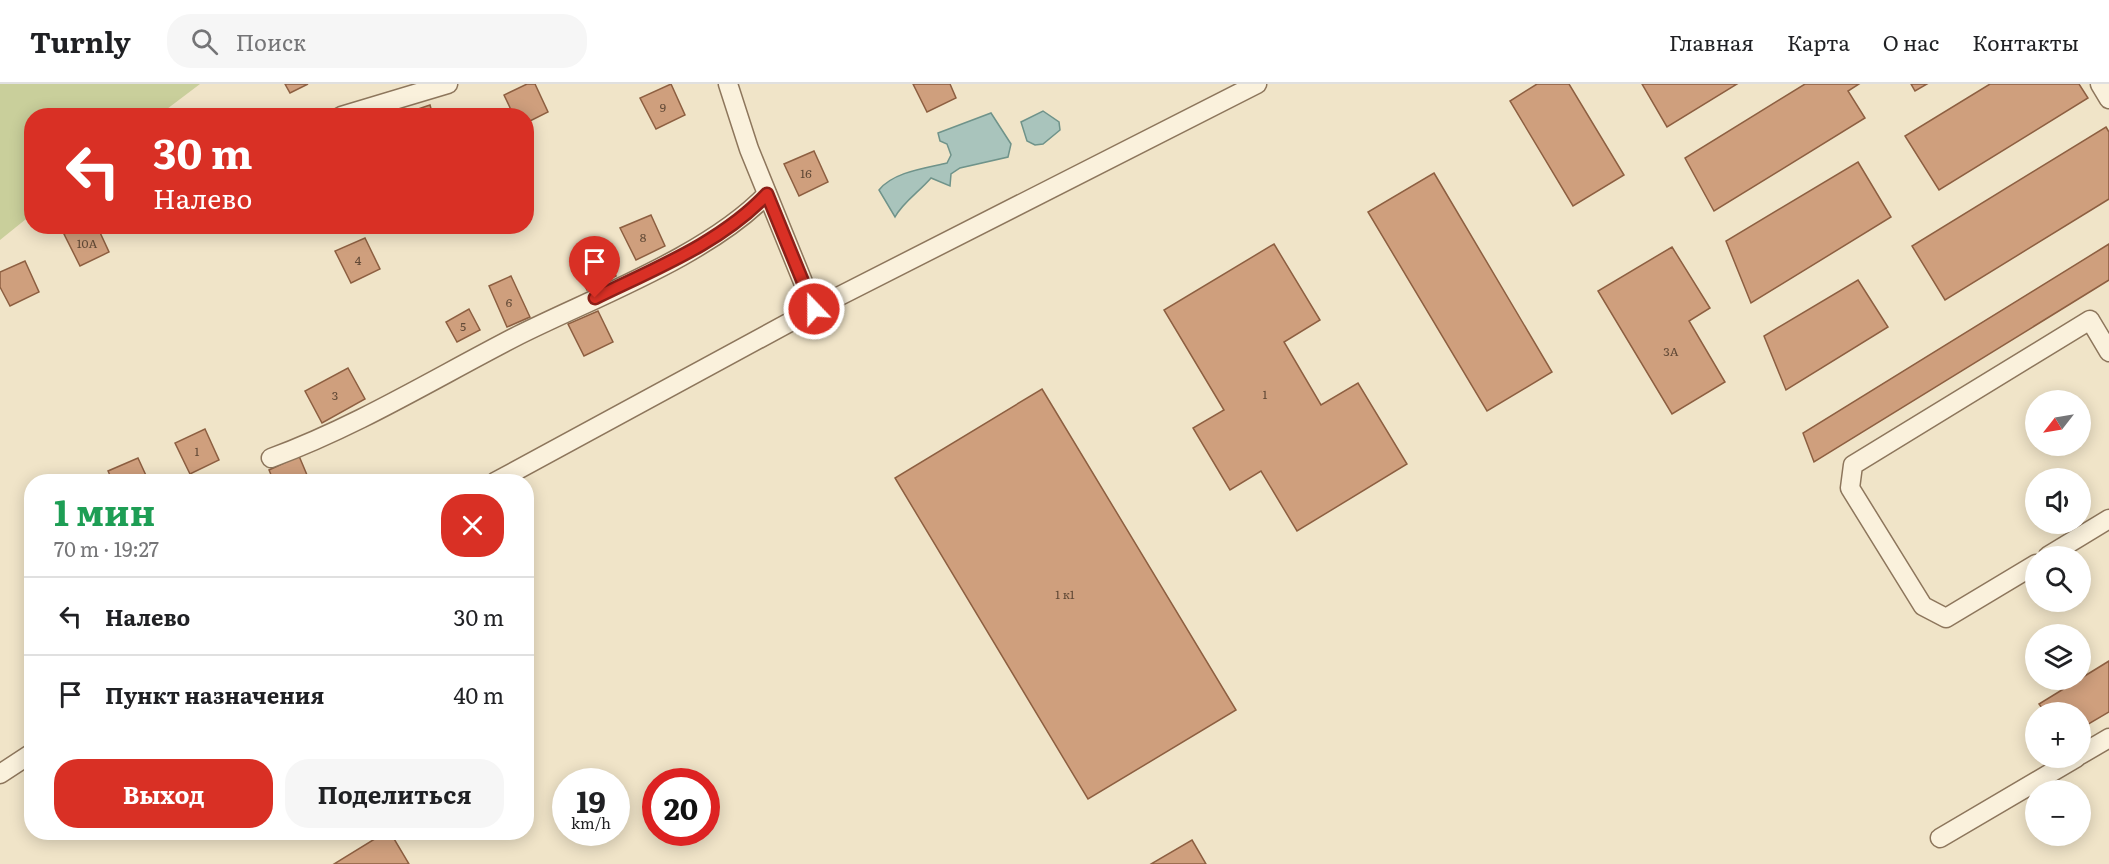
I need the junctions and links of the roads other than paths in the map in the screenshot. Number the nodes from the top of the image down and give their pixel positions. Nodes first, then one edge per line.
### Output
1 (448, 84) edge
2 (728, 84) edge
3 (1257, 84) edge
4 (2100, 84) edge
5 (2109, 99) edge
6 (368, 108) edge
7 (767, 194) junction
8 (814, 309) junction
9 (2109, 352) edge
10 (271, 458) dead end
11 (510, 474) edge
12 (2109, 519) edge
13 (2064, 546) edge
14 (2025, 571) edge
15 (2109, 738) edge
16 (2091, 749) edge
17 (24, 758) edge
18 (2059, 768) edge
19 (0, 774) edge
20 (1940, 838) dead end

1 - 6 lane
2 - 7 lane
3 - 8 lane
4 - 5 lane
7 - 8 lane
7 - 10 lane
8 - 11 lane
9 - 14 lane
12 - 13 lane
15 - 16 lane
17 - 19 lane
18 - 20 lane

